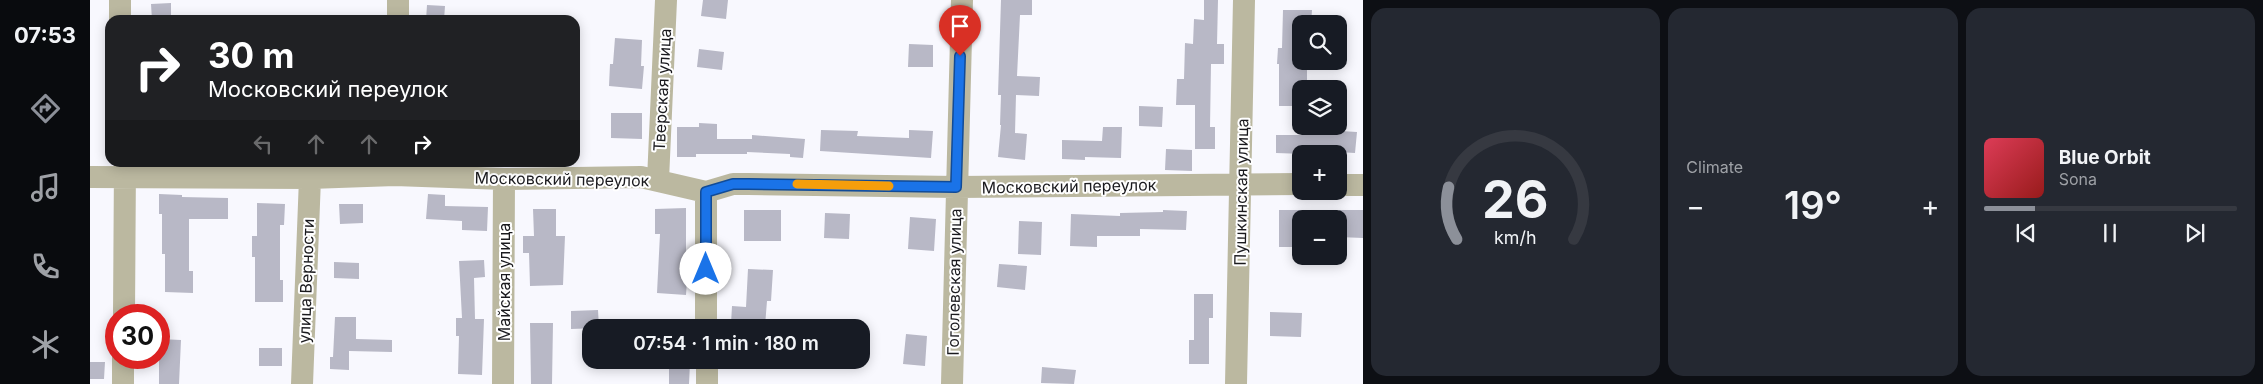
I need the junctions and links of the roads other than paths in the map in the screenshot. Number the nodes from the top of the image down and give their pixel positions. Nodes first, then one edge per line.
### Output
1 (120, 0) edge
2 (398, 0) edge
3 (666, 0) edge
4 (962, 0) edge
5 (1244, 0) edge
6 (120, 15) edge
7 (398, 15) edge
8 (395, 169) edge
9 (126, 170) edge
10 (90, 177) edge
11 (310, 178) junction
12 (504, 179) junction
13 (658, 180) junction
14 (1241, 184) junction
15 (1292, 184) edge
16 (1347, 185) edge
17 (1363, 186) edge
18 (956, 187) junction
19 (706, 192) junction
20 (124, 304) edge
21 (706, 319) edge
22 (123, 369) edge
23 (706, 369) edge
24 (123, 384) edge
25 (302, 384) edge
26 (503, 384) edge
27 (707, 384) edge
28 (952, 384) edge
29 (1236, 384) edge

1 - 6 street
2 - 7 street
3 - 13 street, Тверская улица
4 - 18 street, Гоголевская улица
5 - 14 street, Пушкинская улица
8 - 11 street, Московский переулок
8 - 12 street, Московский переулок
9 - 10 street, Московский переулок
9 - 11 street, Московский переулок
9 - 20 street
11 - 25 street, улица Верности
12 - 13 street, Московский переулок
12 - 26 street, Майская улица
13 - 19 street, Московский переулок
14 - 15 street, Московский переулок
14 - 18 street, Московский переулок
14 - 29 street, Пушкинская улица
16 - 17 street
18 - 19 street, Московский переулок
18 - 28 street, Гоголевская улица
19 - 21 street
22 - 24 street
23 - 27 street

